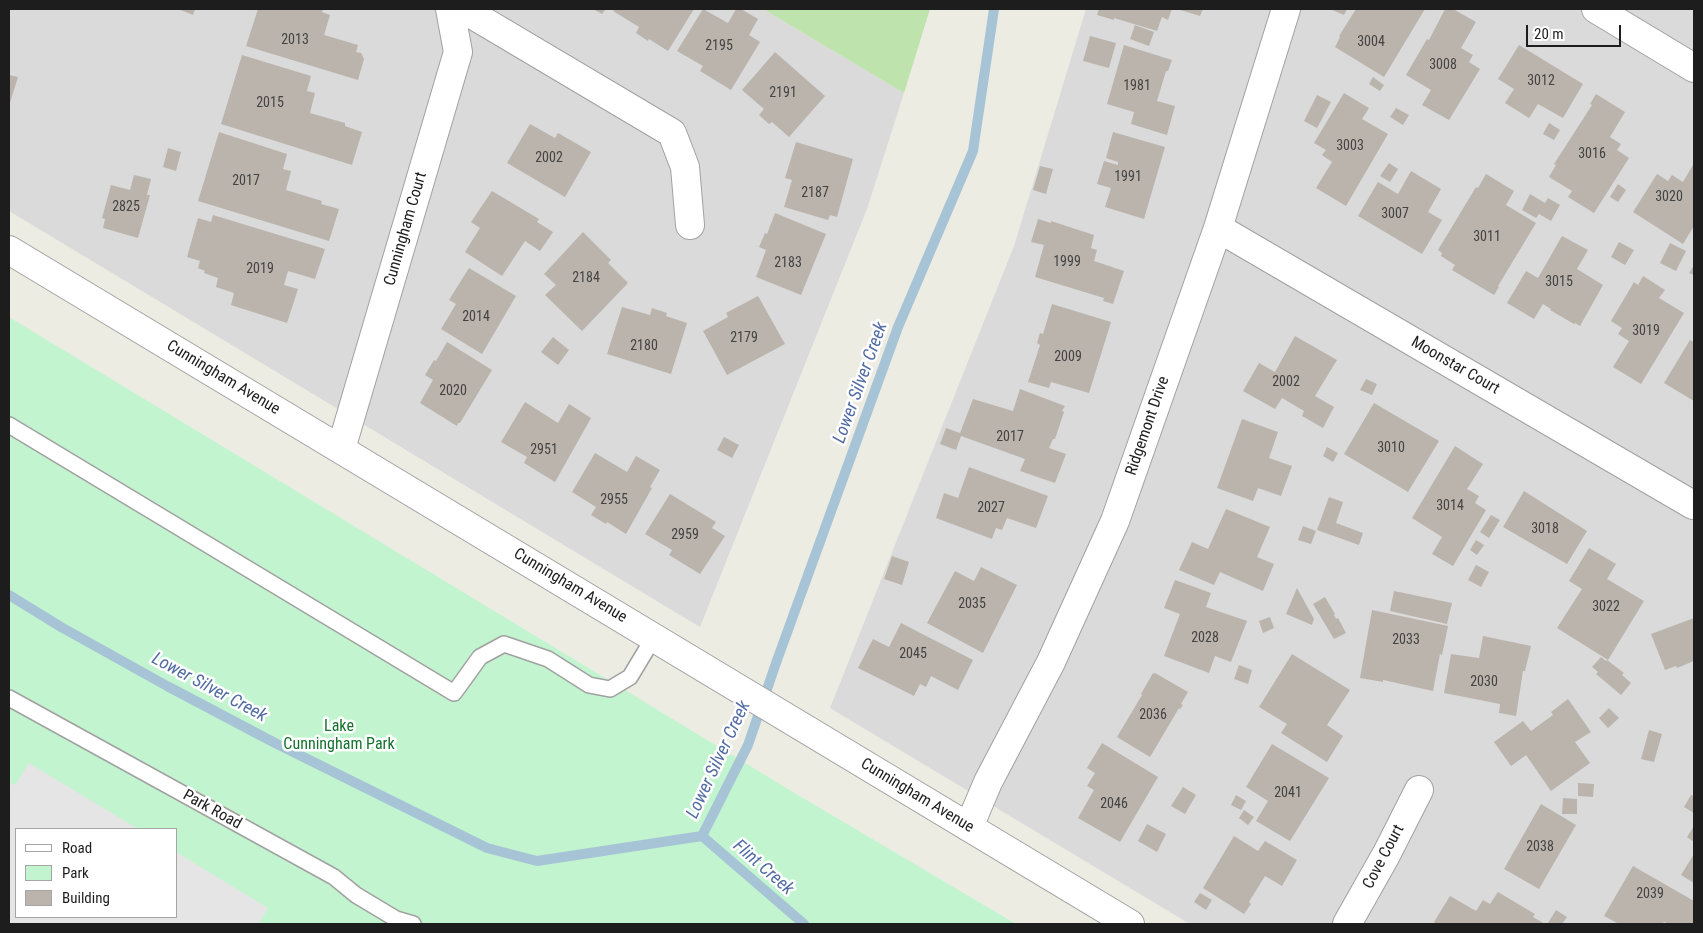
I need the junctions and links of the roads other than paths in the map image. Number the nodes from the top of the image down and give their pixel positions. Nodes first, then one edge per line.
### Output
1 (450, 9) edge
2 (463, 9) edge
3 (1286, 9) edge
4 (1596, 9) edge
5 (1694, 68) edge
6 (690, 224) dead end
7 (1218, 228) junction
8 (9, 250) edge
9 (9, 425) edge
10 (341, 449) junction
11 (1693, 504) edge
12 (654, 638) junction
13 (9, 698) edge
14 (1419, 790) dead end
15 (969, 827) junction
16 (413, 924) edge
17 (1130, 924) edge
18 (1347, 924) edge

1 - 10 street, Cunningham Court
2 - 6 street
3 - 7 street, Ridgemont Drive
4 - 5 street
7 - 11 street, Moonstar Court
7 - 15 street, Ridgemont Drive
8 - 10 street, Cunningham Avenue
9 - 12 lane
10 - 12 street, Cunningham Avenue
12 - 15 street, Cunningham Avenue
13 - 16 lane, Park Road
14 - 18 street, Cove Court
15 - 17 street, Cunningham Avenue

